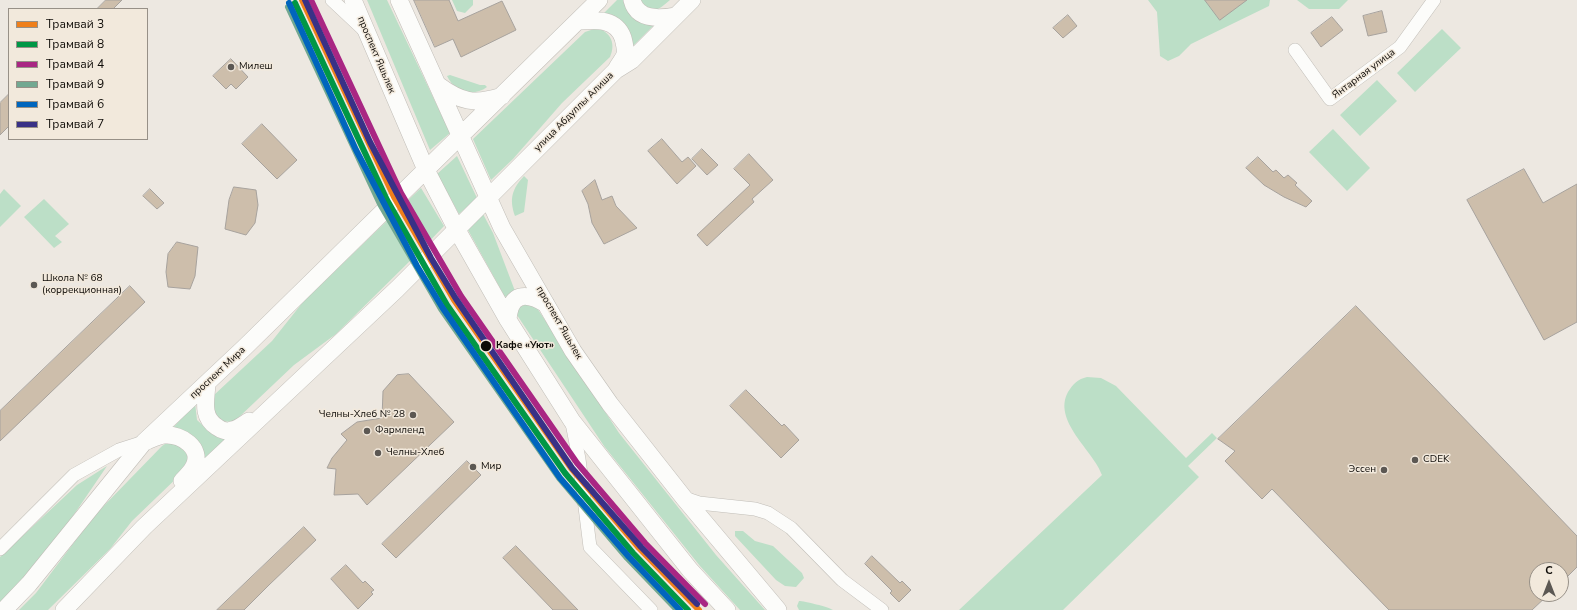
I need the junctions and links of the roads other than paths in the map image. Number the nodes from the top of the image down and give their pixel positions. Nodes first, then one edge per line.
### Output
1 (332, 0) edge
2 (353, 0) edge
3 (399, 0) edge
4 (600, 0) edge
5 (632, 0) edge
6 (692, 0) edge
7 (1434, 0) edge
8 (675, 16) junction
9 (578, 21) junction
10 (367, 32) junction
11 (1295, 50) dead end
12 (616, 70) junction
13 (438, 85) junction
14 (502, 96) junction
15 (461, 138) junction
16 (426, 170) junction
17 (514, 173) junction
18 (490, 197) junction
19 (502, 228) junction
20 (456, 230) junction
21 (546, 304) junction
22 (508, 320) junction
23 (207, 384) junction
24 (267, 411) junction
25 (572, 421) junction
26 (144, 442) junction
27 (684, 498) junction
28 (144, 527) junction
29 (0, 549) edge
30 (66, 609) edge
31 (4, 610) edge
32 (651, 610) edge
33 (727, 610) edge
34 (778, 610) edge
35 (882, 610) edge

1 - 10 street
2 - 10 main road, проспект Яшьлек
3 - 13 main road, проспект Яшьлек
4 - 9 main road
5 - 8 main road
6 - 8 main road, улица Абдуллы Алиша
7 - 11 street, Янтарная улица
8 - 12 main road, улица Абдуллы Алиша
9 - 12 main road
9 - 14 main road
10 - 16 main road, проспект Яшьлек
12 - 17 main road, улица Абдуллы Алиша
13 - 14 main road
13 - 15 main road, проспект Яшьлек
14 - 15 main road
15 - 16 main road, проспект Мира
15 - 18 main road, проспект Яшьлек
16 - 20 main road, проспект Яшьлек
16 - 23 main road, проспект Мира
17 - 18 main road, улица Абдуллы Алиша
17 - 19 main road
18 - 19 main road, проспект Яшьлек
18 - 20 main road, улица Абдуллы Алиша
19 - 21 main road, проспект Яшьлек
20 - 22 main road, проспект Яшьлек
20 - 24 main road
21 - 22 main road
21 - 27 main road, проспект Яшьлек
22 - 25 main road, проспект Яшьлек
23 - 24 main road
23 - 26 main road, проспект Мира
24 - 28 main road
25 - 32 street
25 - 33 main road, проспект Яшьлек
26 - 28 main road
26 - 29 street
26 - 31 main road, проспект Мира
27 - 34 main road, проспект Яшьлек
27 - 35 street
28 - 30 main road

